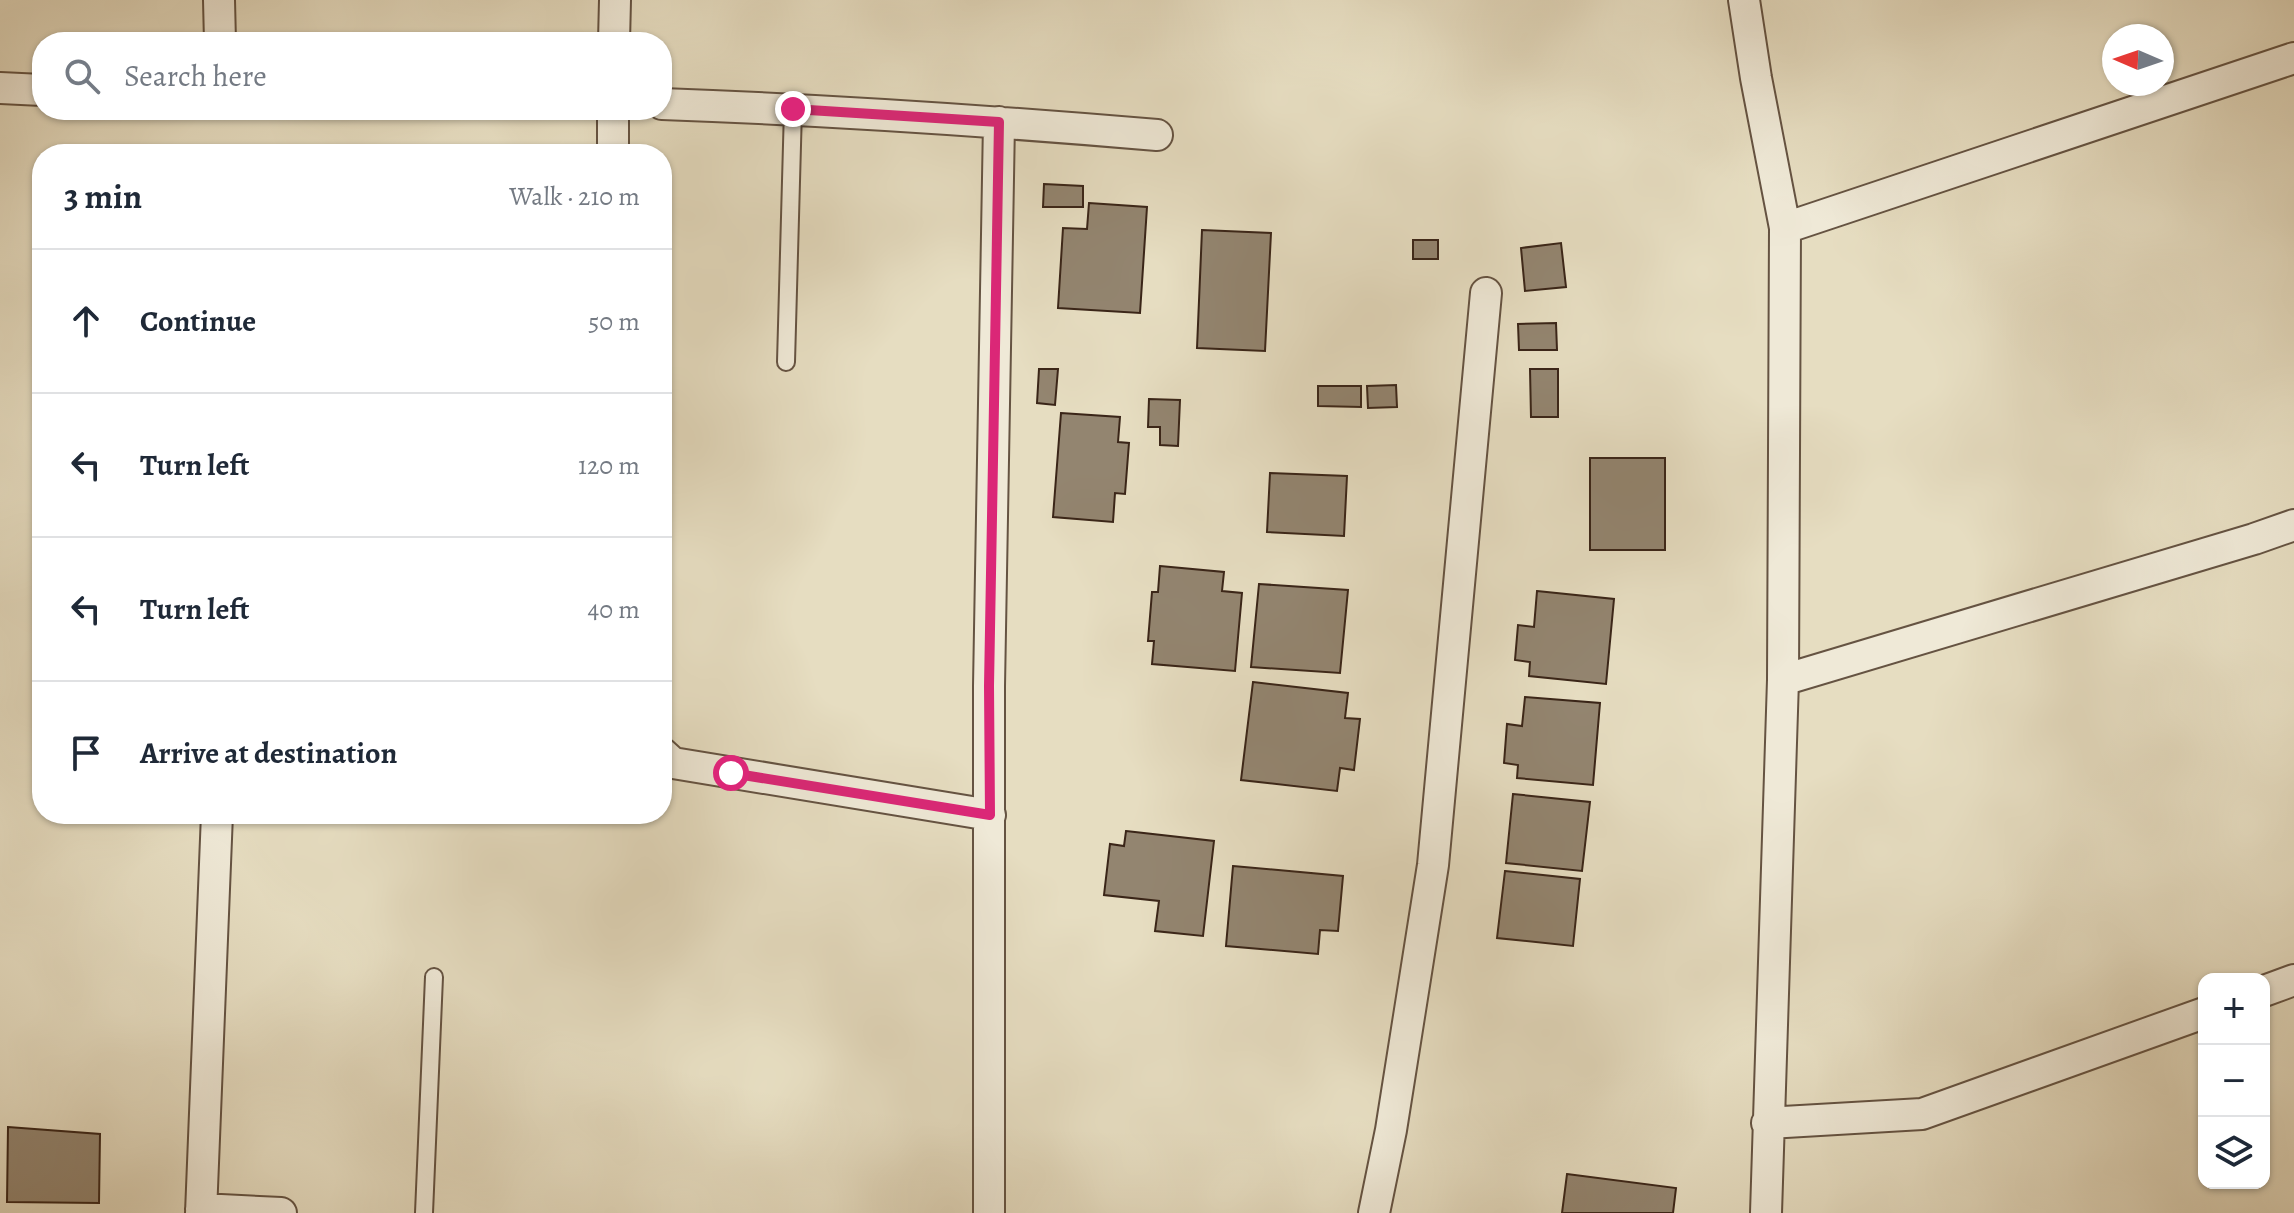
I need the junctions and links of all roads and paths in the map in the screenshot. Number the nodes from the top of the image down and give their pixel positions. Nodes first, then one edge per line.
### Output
1 (219, 0) edge
2 (615, 0) edge
3 (1744, 0) edge
4 (220, 32) edge
5 (614, 32) edge
6 (2294, 58) edge
7 (0, 88) edge
8 (32, 90) edge
9 (672, 104) edge
10 (793, 109) junction
11 (613, 120) edge
12 (999, 122) junction
13 (1157, 135) dead end
14 (613, 144) edge
15 (1785, 228) junction
16 (1486, 293) dead end
17 (786, 362) dead end
18 (2294, 525) edge
19 (1783, 680) junction
20 (672, 762) edge
21 (990, 815) junction
22 (217, 824) edge
23 (434, 977) dead end
24 (2294, 980) edge
25 (2270, 989) edge
26 (2198, 1015) edge
27 (1767, 1123) junction
28 (201, 1211) edge
29 (281, 1213) edge
30 (424, 1213) edge
31 (989, 1213) edge
32 (1374, 1213) edge
33 (1766, 1213) edge

1 - 4 street
2 - 5 street
3 - 15 street
6 - 15 street
7 - 8 street
9 - 10 street
10 - 12 street
10 - 17 lane
11 - 14 street
12 - 13 street
12 - 21 street
15 - 19 street
16 - 32 street
18 - 19 street
19 - 27 street
20 - 21 street
21 - 31 street
22 - 28 street
23 - 30 lane
24 - 25 street
26 - 27 street
27 - 33 street
28 - 29 street

